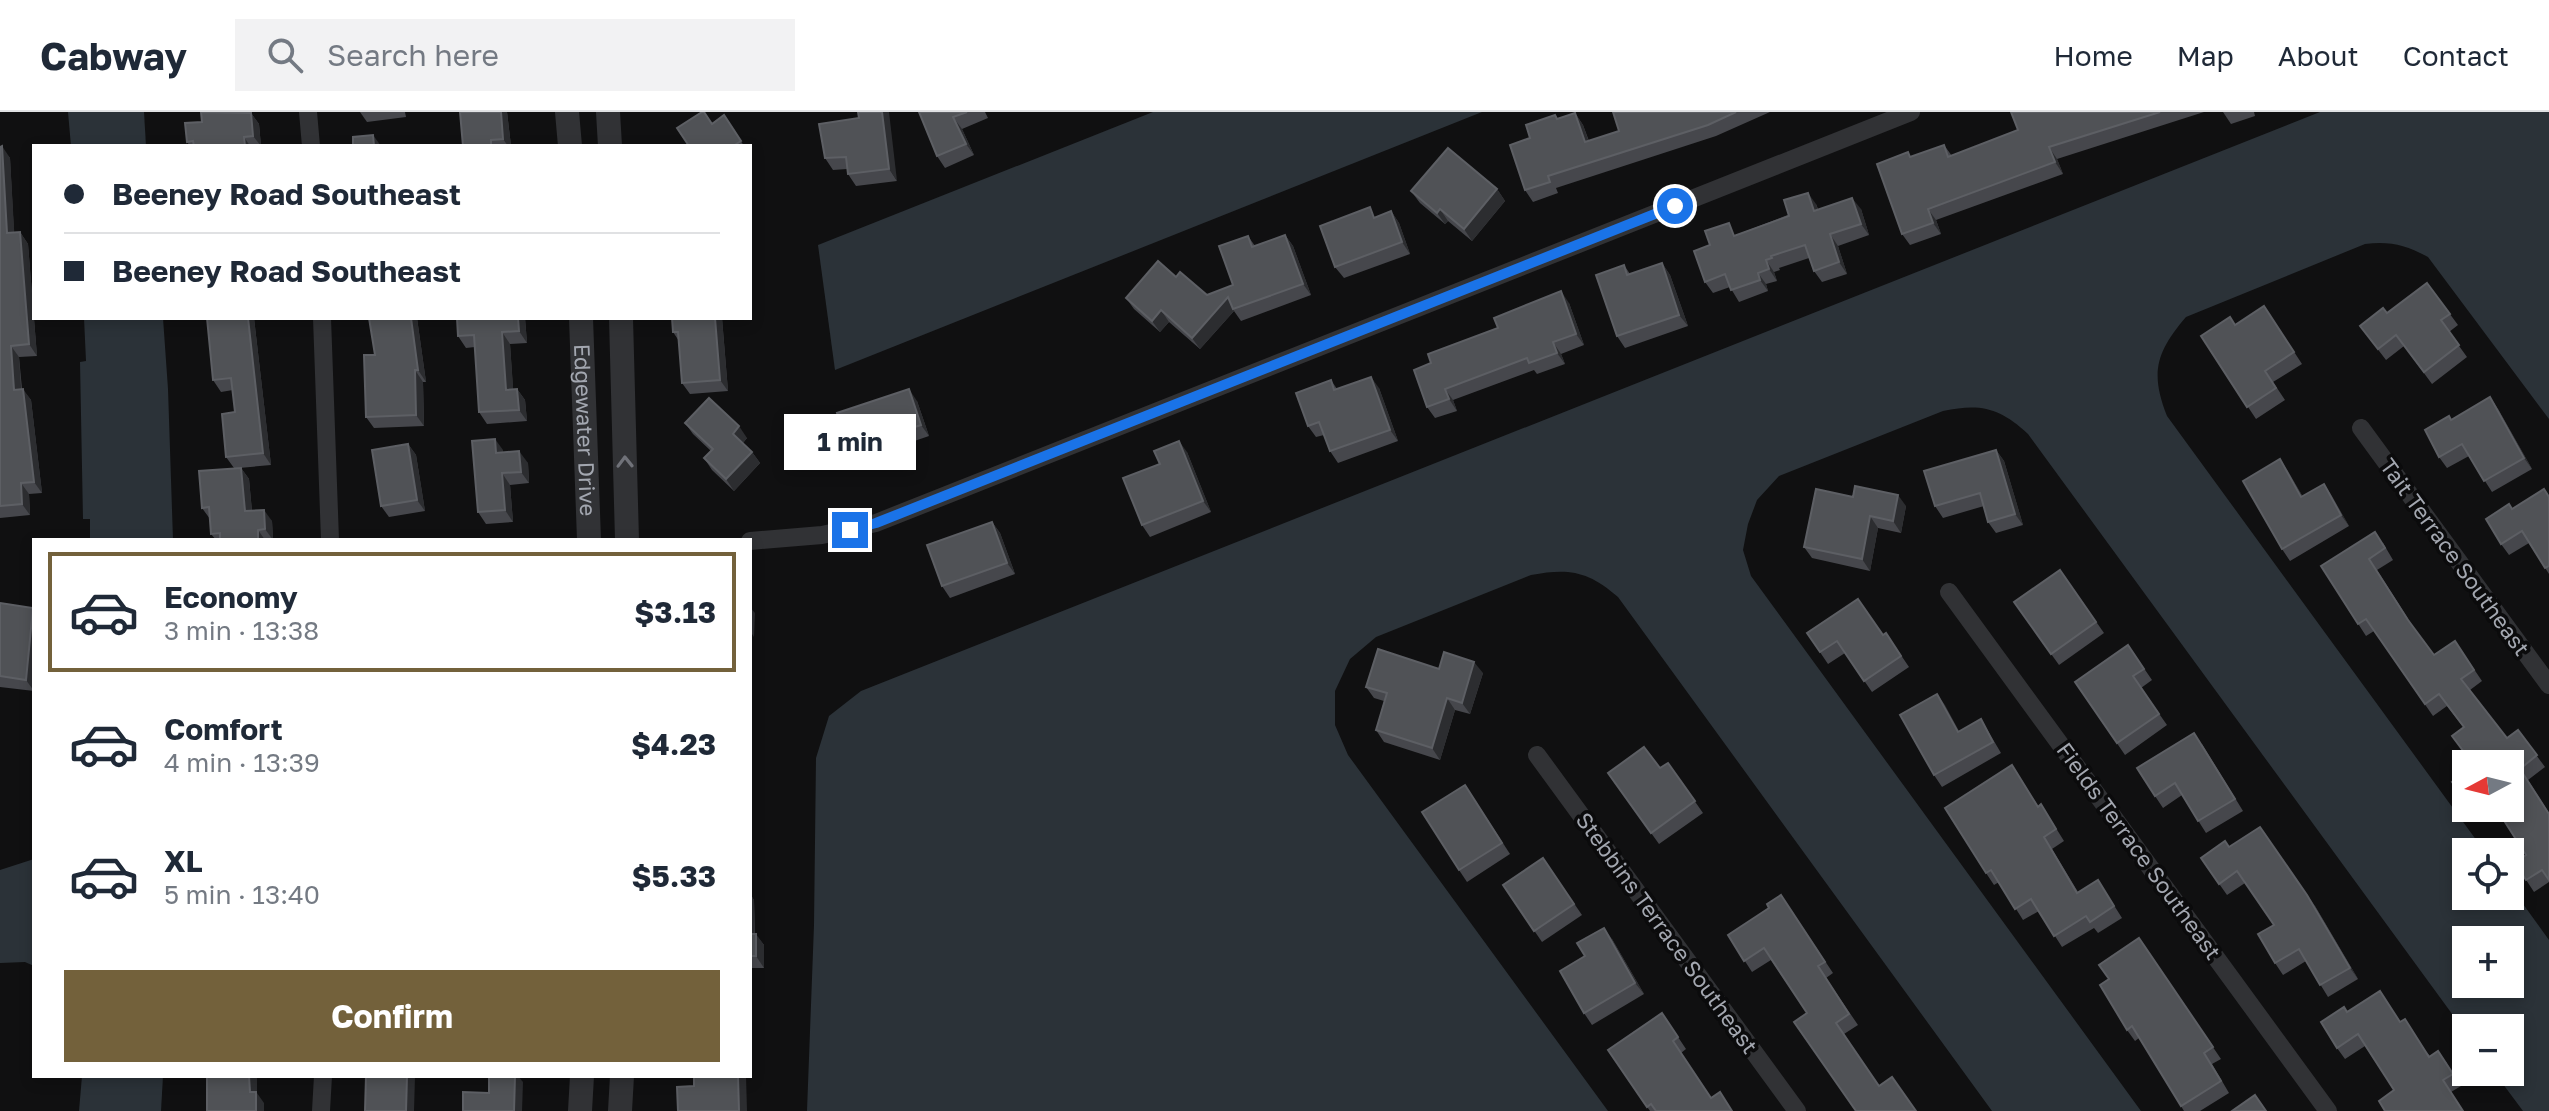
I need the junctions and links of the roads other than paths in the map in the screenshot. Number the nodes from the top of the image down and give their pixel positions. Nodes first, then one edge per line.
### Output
1 (308, 112) edge
2 (567, 112) edge
3 (608, 112) edge
4 (1911, 112) edge
5 (311, 144) edge
6 (570, 144) edge
7 (610, 144) edge
8 (322, 320) edge
9 (581, 320) edge
10 (621, 320) edge
11 (2361, 428) dead end
12 (330, 538) edge
13 (589, 538) edge
14 (627, 538) edge
15 (752, 541) edge
16 (1949, 592) dead end
17 (2549, 685) edge
18 (1537, 755) dead end
19 (323, 1078) edge
20 (582, 1078) edge
21 (622, 1078) edge
22 (321, 1111) edge
23 (580, 1111) edge
24 (620, 1111) edge
25 (1797, 1111) edge
26 (2328, 1111) edge

1 - 5 street
2 - 6 street
3 - 7 street
4 - 15 street
8 - 12 street
9 - 13 street, Edgewater Drive
14 -> 10 street, Edgewater Drive
11 - 17 street, Tait Terrace Southeast
16 - 26 street, Fields Terrace Southeast
18 - 25 street, Stebbins Terrace Southeast
19 - 22 street
20 - 23 street
21 - 24 street

